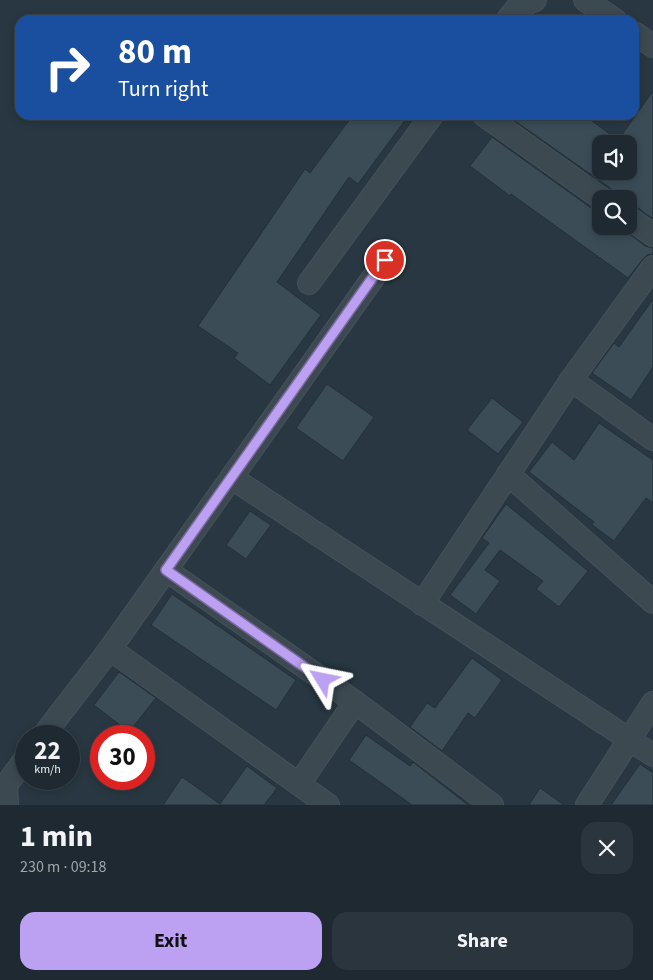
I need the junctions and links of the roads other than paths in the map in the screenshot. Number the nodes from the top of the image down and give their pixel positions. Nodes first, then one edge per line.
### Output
1 (535, 0) edge
2 (585, 0) edge
3 (511, 15) edge
4 (607, 15) edge
5 (639, 36) edge
6 (653, 46) edge
7 (428, 120) edge
8 (491, 120) edge
9 (592, 192) edge
10 (637, 224) edge
11 (653, 235) edge
12 (385, 260) dead end
13 (653, 267) edge
14 (309, 283) dead end
15 (571, 380) junction
16 (653, 439) edge
17 (508, 474) junction
18 (232, 478) junction
19 (166, 570) junction
20 (653, 602) edge
21 (422, 604) junction
22 (110, 649) junction
23 (355, 702) junction
24 (653, 703) edge
25 (51, 725) edge
26 (629, 740) junction
27 (653, 755) edge
28 (15, 772) edge
29 (299, 784) junction
30 (7, 805) edge
31 (328, 805) edge
32 (492, 805) edge
33 (587, 805) edge

1 - 3 street
2 - 4 street
5 - 6 street
7 - 14 street
8 - 9 street
10 - 11 street
12 - 18 street
13 - 15 street
15 - 16 street
15 - 17 street
17 - 20 street
17 - 21 street
18 - 19 street
18 - 21 street
19 - 22 street
19 - 23 street
21 - 26 street
22 - 25 street
22 - 29 street
23 - 29 street
23 - 32 street
24 - 26 street
26 - 27 street
26 - 33 street
28 - 30 street
29 - 31 street

